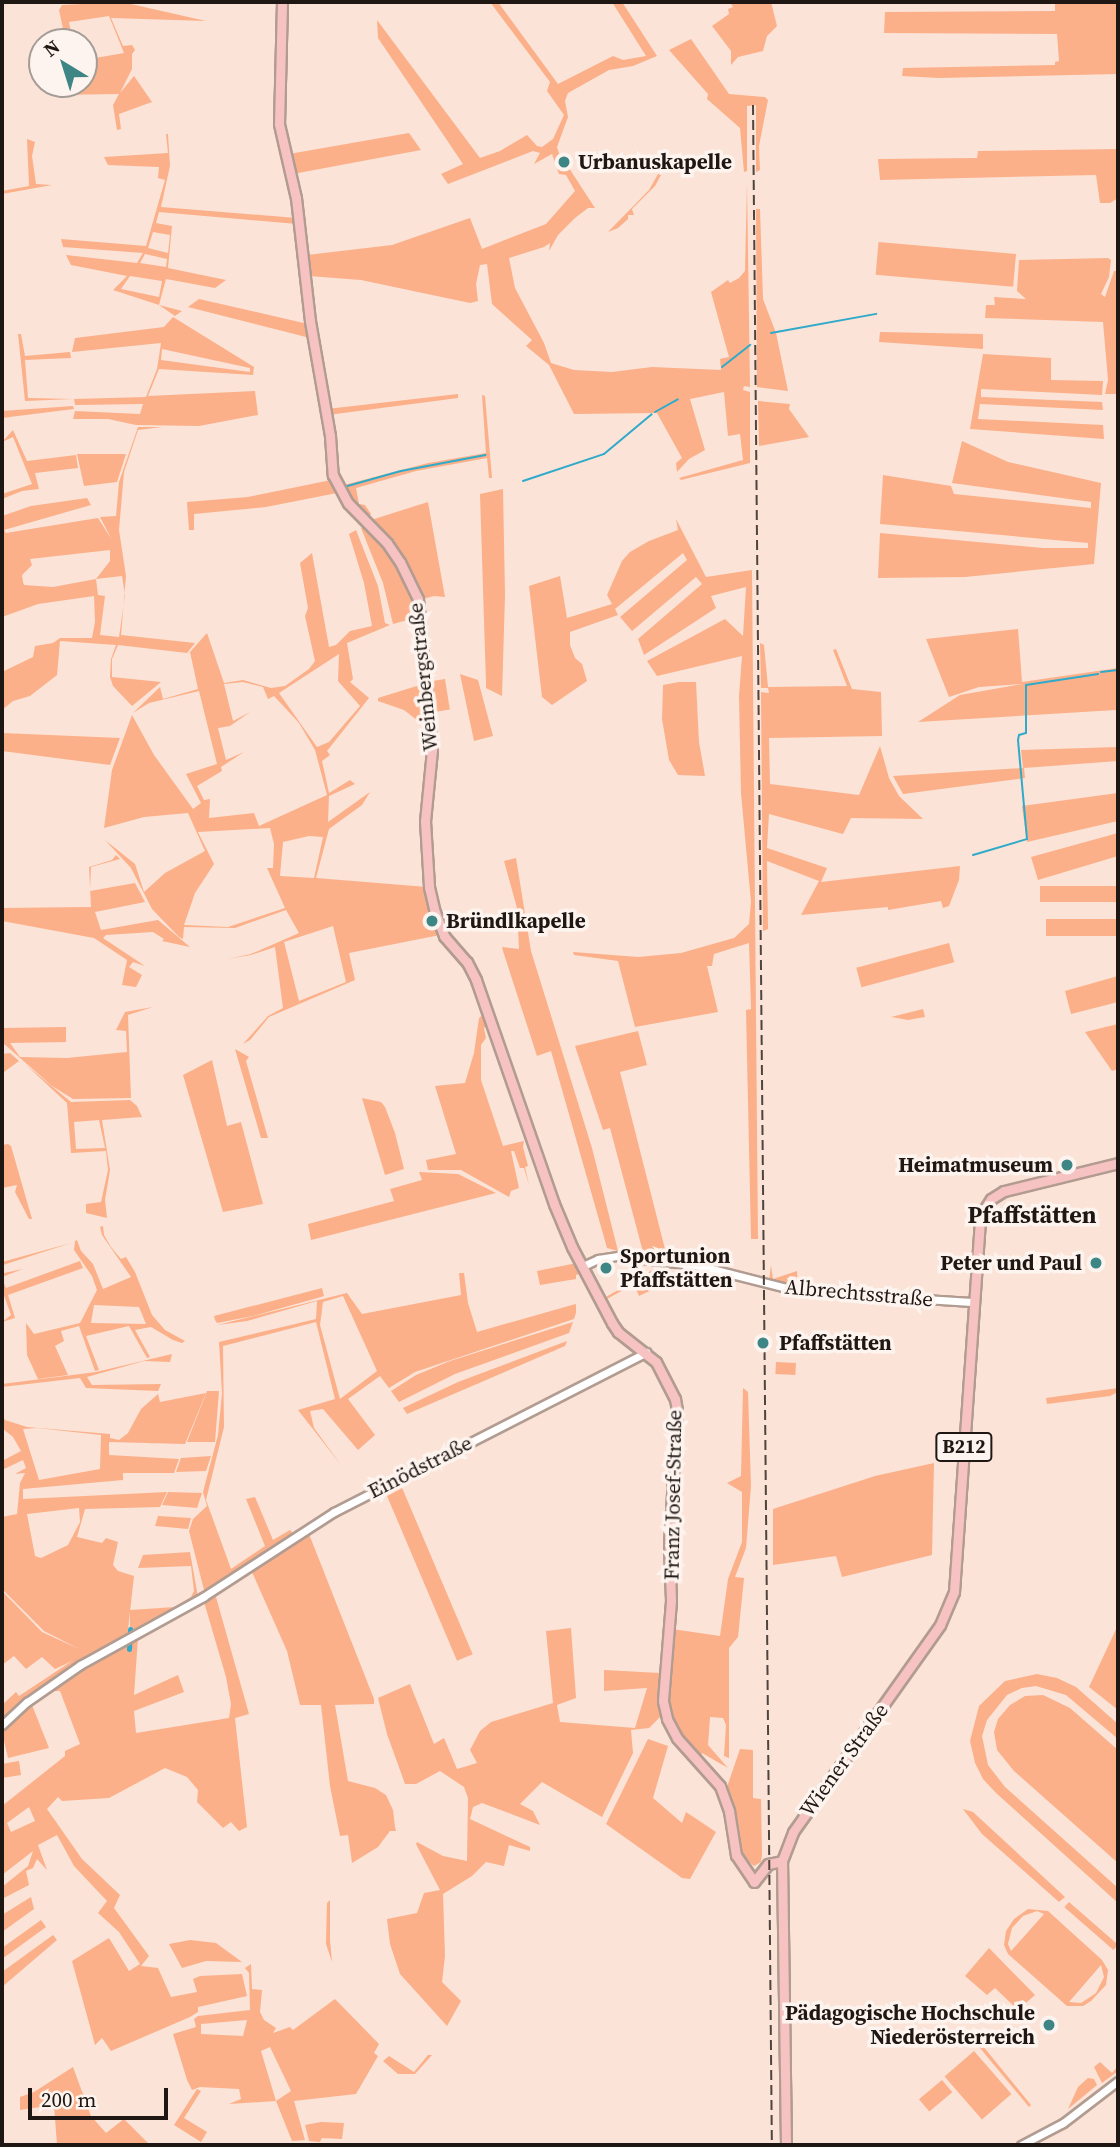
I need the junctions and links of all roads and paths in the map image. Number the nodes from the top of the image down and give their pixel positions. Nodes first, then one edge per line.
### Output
1 (282, 2) edge
2 (1118, 1163) edge
3 (583, 1266) junction
4 (972, 1301) junction
5 (646, 1352) junction
6 (2, 1725) edge
7 (782, 1865) junction
8 (1118, 2081) edge
9 (786, 2145) edge
10 (1021, 2145) edge

1 - 3 main road, Weinbergstraße
2 - 4 main road, B212
3 - 4 street, Albrechtsstraße
3 - 5 main road, Franz Josef-Straße
4 - 7 main road, Wiener Straße / B212
5 - 6 street, Einödstraße
5 - 7 main road, Franz Josef-Straße
7 - 9 main road, B212
8 - 10 street

